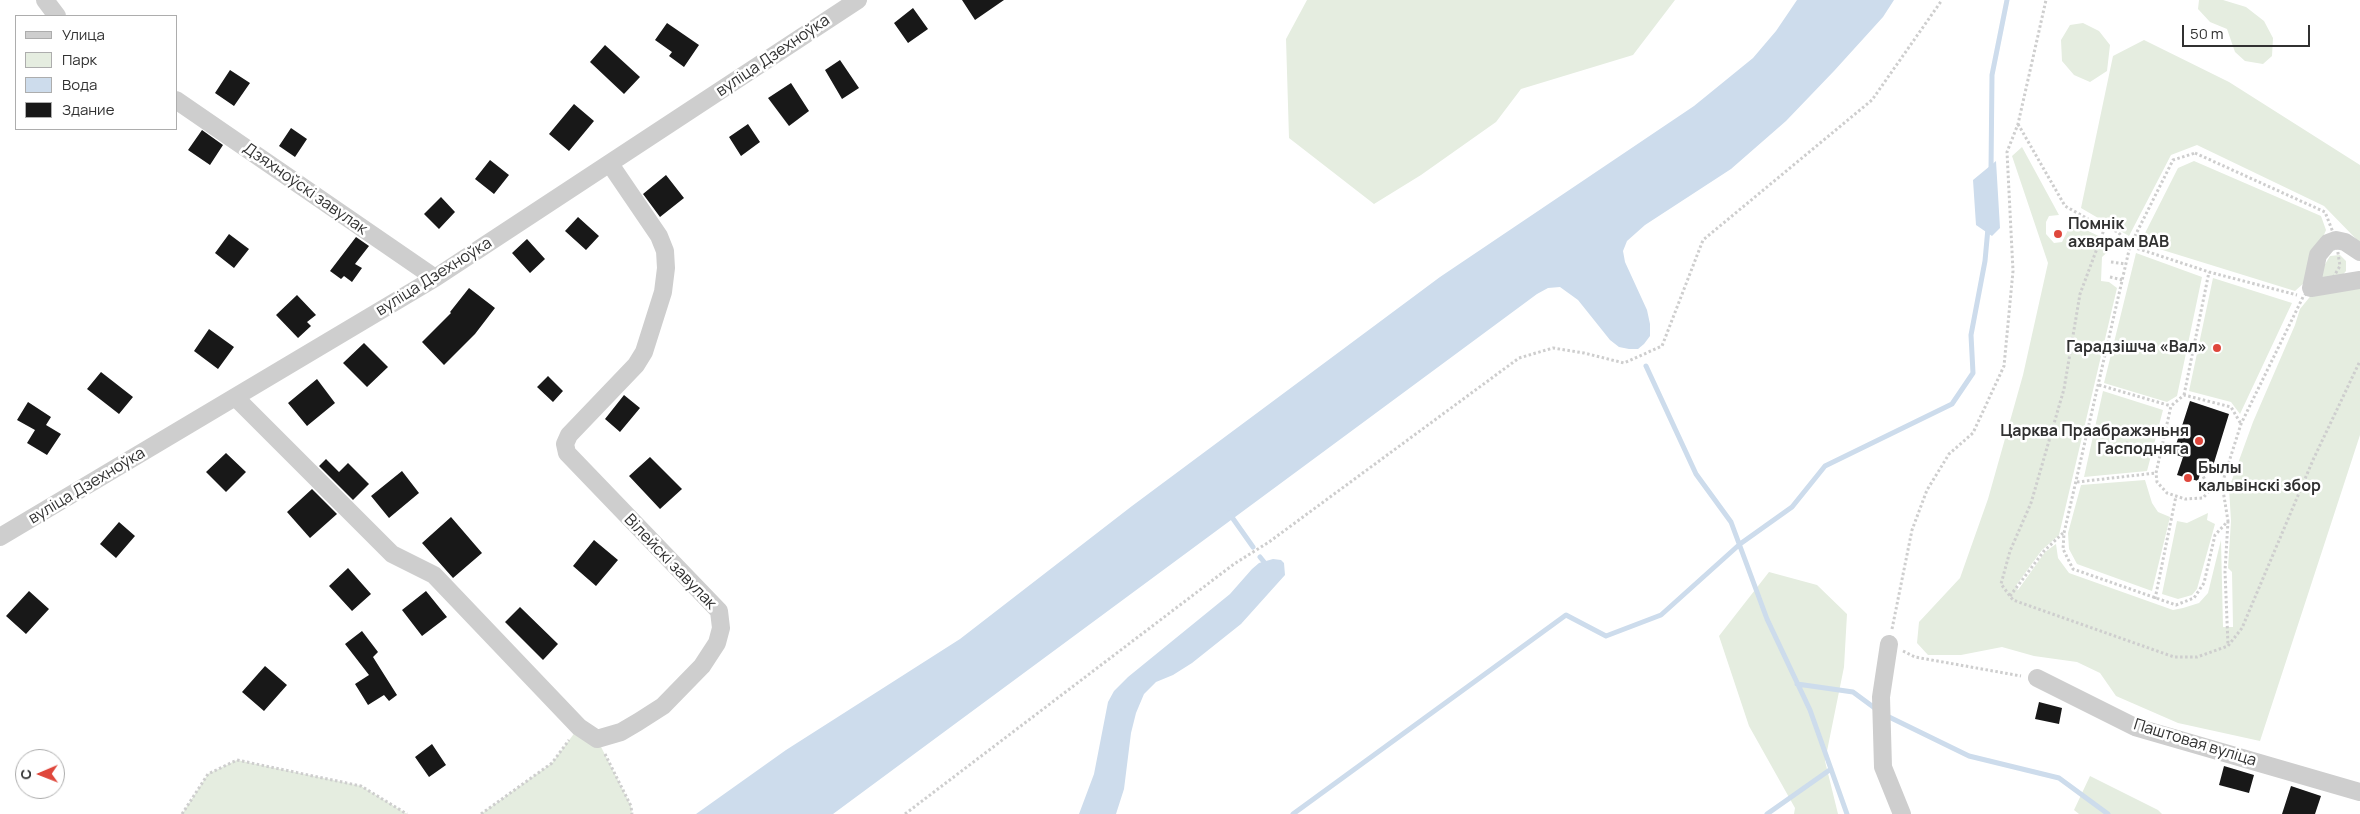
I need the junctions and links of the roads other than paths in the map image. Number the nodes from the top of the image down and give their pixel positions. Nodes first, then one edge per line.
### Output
1 (44, 0) edge
2 (858, 0) edge
3 (57, 15) edge
4 (178, 101) edge
5 (610, 164) junction
6 (2360, 252) edge
7 (435, 278) junction
8 (2360, 280) edge
9 (236, 398) junction
10 (0, 537) edge
11 (1889, 644) road end
12 (2037, 678) road end
13 (2360, 792) edge
14 (1902, 814) edge

1 - 3 street
2 - 5 street, вуліца Дзехноўка
4 - 7 street, Дзяхноўскі завулак
5 - 7 street, вуліца Дзехноўка
5 - 9 street, Вілейскі завулак
6 - 8 street
7 - 9 street, вуліца Дзехноўка
9 - 10 street, вуліца Дзехноўка
11 - 14 street
12 - 13 street, Паштовая вуліца

